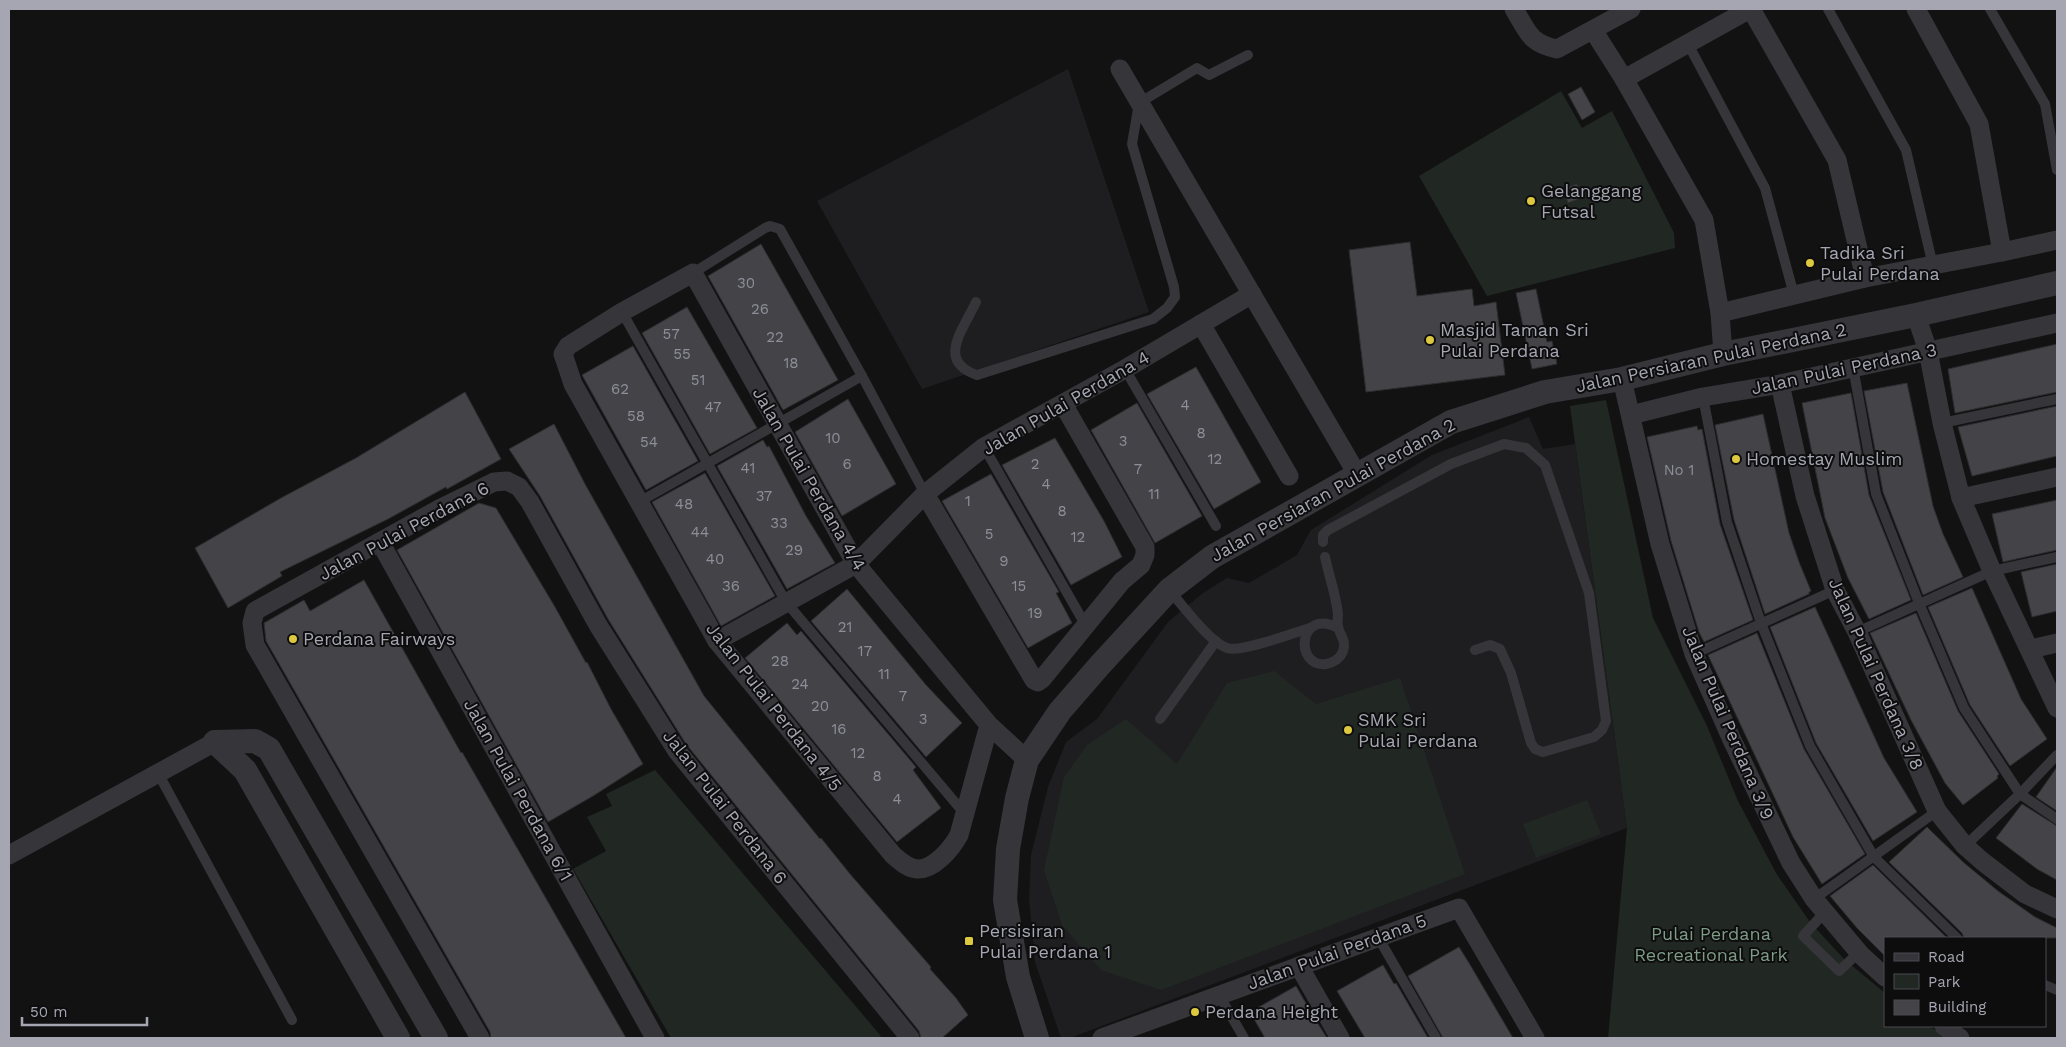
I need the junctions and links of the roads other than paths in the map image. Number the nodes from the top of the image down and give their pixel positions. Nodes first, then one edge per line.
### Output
1 (1514, 9) edge
2 (1631, 9) edge
3 (1750, 9) edge
4 (1828, 9) edge
5 (1916, 9) edge
6 (1990, 9) edge
7 (1593, 30) junction
8 (1688, 44) junction
9 (1248, 55) dead end
10 (1120, 69) dead end
11 (1624, 79) junction
12 (1139, 103) junction
13 (2057, 170) edge
14 (2057, 240) edge
15 (2002, 252) junction
16 (1933, 266) junction
17 (692, 273) junction
18 (1865, 278) junction
19 (2057, 283) edge
20 (1252, 294) junction
21 (1794, 295) junction
22 (976, 302) dead end
23 (622, 312) junction
24 (1720, 313) junction
25 (1916, 315) junction
26 (2057, 323) edge
27 (1201, 324) junction
28 (1928, 351) junction
29 (1724, 354) junction
30 (1853, 367) junction
31 (1125, 369) junction
32 (862, 376) junction
33 (1622, 379) junction
34 (1780, 384) junction
35 (1703, 397) junction
36 (2057, 399) edge
37 (1063, 404) junction
38 (1631, 415) junction
39 (1942, 423) junction
40 (776, 424) junction
41 (984, 447) junction
42 (708, 463) junction
43 (1357, 474) junction
44 (1288, 476) dead end
45 (2057, 477) edge
46 (925, 494) junction
47 (1962, 498) junction
48 (639, 502) junction
49 (1216, 526) dead end
50 (380, 542) junction
51 (1323, 542) dead end
52 (1325, 557) dead end
53 (2057, 557) edge
54 (856, 564) junction
55 (1992, 571) junction
56 (1169, 590) junction
57 (1835, 590) junction
58 (786, 602) junction
59 (1919, 603) junction
60 (1762, 623) junction
61 (1086, 626) junction
62 (1310, 628) junction
63 (1338, 628) junction
64 (1857, 632) junction
65 (717, 641) junction
66 (1216, 641) junction
67 (2057, 643) edge
68 (2030, 649) junction
69 (1475, 650) dead end
70 (1694, 654) junction
71 (2057, 708) edge
72 (1160, 719) dead end
73 (989, 725) junction
74 (214, 742) junction
75 (2057, 755) edge
76 (1027, 760) junction
77 (158, 773) junction
78 (2020, 794) junction
79 (1937, 811) junction
80 (964, 813) junction
81 (2057, 819) edge
82 (1965, 846) junction
83 (9, 856) edge
84 (1874, 857) junction
85 (1820, 906) junction
86 (2057, 909) edge
87 (1378, 937) junction
88 (1956, 937) edge
89 (1859, 952) junction
90 (1298, 966) junction
91 (1884, 976) edge
92 (1219, 995) junction
93 (292, 1020) dead end
94 (1144, 1031) edge
95 (398, 1038) edge
96 (436, 1038) edge
97 (480, 1038) edge
98 (655, 1038) edge
99 (910, 1038) edge
100 (1037, 1038) edge
101 (1102, 1038) edge
102 (1244, 1038) edge
103 (1340, 1038) edge
104 (1436, 1038) edge
105 (1535, 1038) edge

1 - 7 street
2 - 7 street
3 - 8 street
3 - 18 street
4 - 16 lane
5 - 15 street
6 - 13 lane
7 - 11 street
8 - 11 street
8 - 21 lane
9 - 12 lane
10 - 12 street
11 - 24 street
12 - 20 street
12 - 22 lane
14 - 15 street
15 - 16 street
16 - 18 street
17 - 23 street, Jalan Pulai Perdana 4/5
17 - 32 lane
17 - 40 street, Jalan Pulai Perdana 4/4
18 - 21 street
19 - 25 street, Jalan Persiaran Pulai Perdana 2
20 - 27 street, Jalan Pulai Perdana 4
20 - 43 street
21 - 24 street
23 - 42 lane
23 - 48 street, Jalan Pulai Perdana 4/5
24 - 29 street
25 - 28 street
25 - 29 street, Jalan Persiaran Pulai Perdana 2
26 - 28 street, Jalan Pulai Perdana 3
27 - 31 street, Jalan Pulai Perdana 4
27 - 44 street
28 - 30 street, Jalan Pulai Perdana 3
28 - 39 street
29 - 33 street, Jalan Persiaran Pulai Perdana 2
30 - 34 street, Jalan Pulai Perdana 3
30 - 59 lane
31 - 37 street, Jalan Pulai Perdana 4
31 - 49 lane
32 - 40 lane
32 - 46 lane
33 - 38 street, Jalan Pulai Perdana 3/9
33 - 43 street, Jalan Persiaran Pulai Perdana 2
34 - 35 street, Jalan Pulai Perdana 3
34 - 57 street, Jalan Pulai Perdana 3/8
35 - 38 street, Jalan Pulai Perdana 3
35 - 60 lane
36 - 39 lane
37 - 41 street, Jalan Pulai Perdana 4
37 - 61 street
38 - 70 street, Jalan Pulai Perdana 3/9
39 - 47 street
40 - 42 lane
40 - 54 street, Jalan Pulai Perdana 4/4
41 - 46 street, Jalan Pulai Perdana 4
41 - 61 lane
42 - 48 lane
42 - 58 lane
43 - 56 street, Jalan Persiaran Pulai Perdana 2
45 - 47 street
46 - 54 street, Jalan Pulai Perdana 4
46 - 61 street
47 - 55 street
48 - 65 street, Jalan Pulai Perdana 4/5
50 - 97 street, Jalan Pulai Perdana 6
50 - 98 street, Jalan Pulai Perdana 6/1
50 - 99 street, Jalan Pulai Perdana 6
51 - 69 lane
52 - 63 lane
53 - 55 lane
54 - 58 street, Jalan Pulai Perdana 4
54 - 73 street, Jalan Pulai Perdana 4/4
55 - 59 lane
55 - 68 street
56 - 66 lane
56 - 76 street, Jalan Persiaran Pulai Perdana 2
57 - 60 lane
57 - 64 street, Jalan Pulai Perdana 3/8
58 - 65 street, Jalan Pulai Perdana 4
58 - 80 lane
59 - 64 lane
59 - 78 lane
60 - 70 lane
60 - 84 lane
62 - 63 lane
62 - 63 lane
62 - 66 lane
64 - 79 street, Jalan Pulai Perdana 3/8
65 - 80 street, Jalan Pulai Perdana 4/5
66 - 72 lane
67 - 68 street
68 - 71 street
70 - 85 street, Jalan Pulai Perdana 3/9
73 - 76 street, Jalan Pulai Perdana 4/4
73 - 80 street, Jalan Pulai Perdana 4/5
74 - 77 street
74 - 95 street
74 - 96 street
75 - 78 lane
76 - 100 street, Jalan Persiaran Pulai Perdana 2
77 - 83 street
77 - 93 lane
78 - 81 lane
78 - 82 lane
79 - 82 street, Jalan Pulai Perdana 3/8
79 - 84 lane
82 - 86 street, Jalan Pulai Perdana 3/8
84 - 85 lane
84 - 88 lane
85 - 89 street, Jalan Pulai Perdana 3/9
85 - 89 lane
87 - 90 street, Jalan Pulai Perdana 5
87 - 104 lane
87 - 105 street, Jalan Pulai Perdana 5
89 - 91 street, Jalan Pulai Perdana 3/9
90 - 92 street, Jalan Pulai Perdana 5
90 - 103 street
92 - 94 street, Jalan Pulai Perdana 5
92 - 102 lane
94 - 101 street, Jalan Pulai Perdana 5

